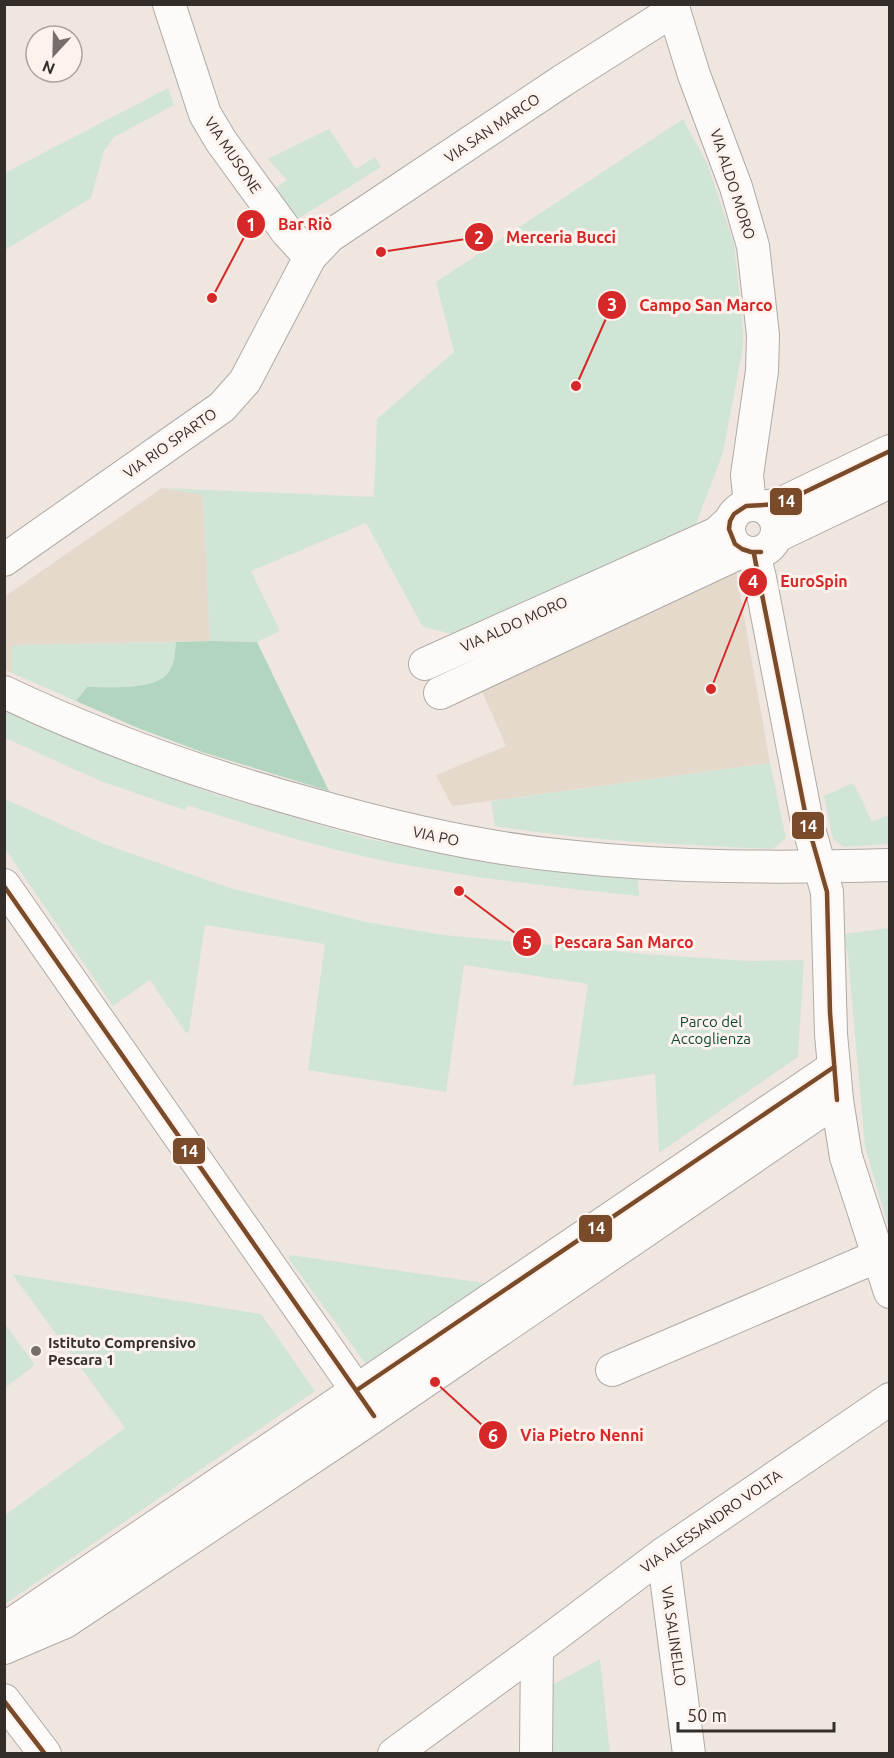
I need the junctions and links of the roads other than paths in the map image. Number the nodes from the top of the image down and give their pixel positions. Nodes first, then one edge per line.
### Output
1 (169, 4) edge
2 (673, 7) edge
3 (310, 256) junction
4 (890, 451) edge
5 (890, 482) edge
6 (748, 511) junction
7 (758, 547) junction
8 (4, 560) edge
9 (425, 664) dead end
10 (4, 692) edge
11 (440, 693) dead end
12 (890, 865) edge
13 (819, 867) junction
14 (4, 885) edge
15 (834, 1066) junction
16 (837, 1100) junction
17 (878, 1256) junction
18 (890, 1292) edge
19 (612, 1370) dead end
20 (357, 1390) junction
21 (890, 1399) edge
22 (374, 1416) junction
23 (663, 1554) junction
24 (4, 1629) edge
25 (4, 1648) edge
26 (537, 1649) junction
27 (4, 1700) edge
28 (45, 1754) edge
29 (394, 1754) edge
30 (536, 1754) edge
31 (689, 1754) edge

1 - 3 street, VIA MUSONE
2 - 3 street, VIA SAN MARCO
2 - 6 street, VIA ALDO MORO
3 - 8 street, VIA RIO SPARTO
4 - 6 street, VIA ALDO MORO
5 - 7 street, VIA ALDO MORO
6 - 7 street
6 - 7 street
6 - 9 street, VIA ALDO MORO
7 - 11 street, VIA ALDO MORO
7 - 13 street
10 - 13 street, VIA PO
12 - 13 street, VIA PO
13 - 15 street
14 - 20 street
15 - 16 street
15 - 20 street
16 - 17 street
16 - 22 street
17 - 18 street
17 - 19 street
20 - 22 street
20 - 24 street
21 - 23 street, VIA ALESSANDRO VOLTA
22 - 25 street
23 - 26 street, VIA ALESSANDRO VOLTA
23 - 31 street, VIA SALINELLO
26 - 29 street, VIA ALESSANDRO VOLTA
26 - 30 street
27 - 28 street

